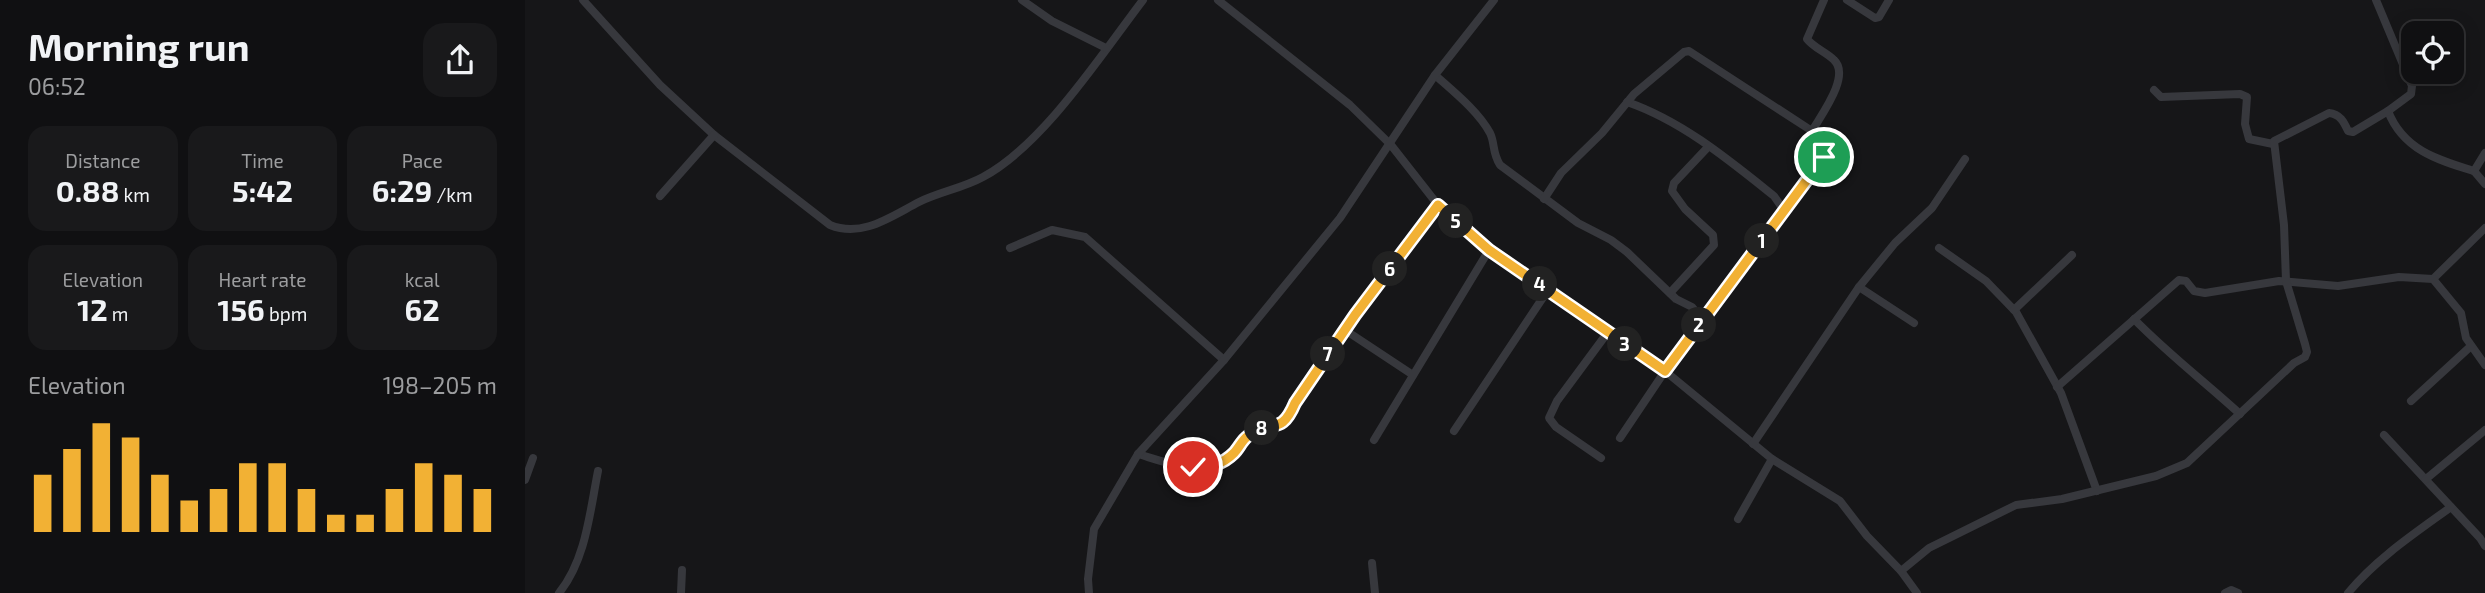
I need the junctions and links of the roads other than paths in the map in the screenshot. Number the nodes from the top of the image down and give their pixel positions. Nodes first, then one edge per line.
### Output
1 (583, 0) edge
2 (1022, 0) edge
3 (1143, 0) edge
4 (1217, 0) edge
5 (1494, 0) edge
6 (1824, 0) edge
7 (1847, 0) edge
8 (1889, 0) edge
9 (2376, 0) edge
10 (1106, 48) junction
11 (1436, 75) junction
12 (2154, 90) dead end
13 (1627, 102) junction
14 (2388, 111) junction
15 (1812, 131) junction
16 (714, 135) junction
17 (2273, 144) junction
18 (1391, 145) junction
19 (1708, 147) junction
20 (2485, 153) edge
21 (1965, 159) dead end
22 (2474, 172) junction
23 (2485, 184) edge
24 (660, 196) dead end
25 (1544, 199) junction
26 (1438, 205) junction
27 (1784, 212) junction
28 (2485, 228) edge
29 (1010, 248) dead end
30 (1939, 248) dead end
31 (1489, 250) junction
32 (2072, 255) dead end
33 (2433, 279) junction
34 (2286, 281) junction
35 (1859, 287) junction
36 (1548, 289) junction
37 (1669, 293) junction
38 (2014, 310) junction
39 (2134, 318) junction
40 (1702, 320) junction
41 (1914, 323) dead end
42 (1345, 330) junction
43 (1608, 332) junction
44 (2471, 346) junction
45 (1224, 360) junction
46 (2485, 365) edge
47 (1665, 371) junction
48 (1413, 374) junction
49 (2057, 387) junction
50 (2411, 401) dead end
51 (2240, 414) junction
52 (2485, 430) edge
53 (1454, 431) dead end
54 (2384, 435) dead end
55 (1620, 438) dead end
56 (1374, 439) dead end
57 (1753, 444) junction
58 (1138, 454) junction
59 (533, 458) dead end
60 (1601, 458) dead end
61 (1772, 459) junction
62 (598, 471) dead end
63 (2426, 479) junction
64 (525, 480) edge
65 (2097, 491) junction
66 (2451, 507) junction
67 (1738, 519) dead end
68 (2483, 539) edge
69 (1372, 564) dead end
70 (682, 570) dead end
71 (1901, 570) junction
72 (559, 593) edge
73 (681, 593) edge
74 (1089, 593) edge
75 (1375, 593) edge
76 (1917, 593) edge
77 (2225, 593) edge
78 (2238, 593) edge
79 (2348, 593) edge

1 - 16 street
2 - 10 street
3 - 10 street
4 - 18 street
5 - 11 street
6 - 15 street
7 - 8 street
9 - 14 street
10 - 16 street
11 - 18 street
11 - 25 street
12 - 17 street
13 - 15 street
13 - 19 street
13 - 25 street
14 - 17 street
14 - 22 street
15 - 27 street
16 - 24 street
17 - 34 street
18 - 26 street
18 - 45 street
19 - 27 street
19 - 37 street
20 - 22 street
21 - 35 street
22 - 23 street
25 - 37 street
26 - 31 street
26 - 42 street
27 - 40 street
28 - 33 street
29 - 45 street
30 - 38 street
31 - 36 street
31 - 48 street
32 - 38 street
33 - 34 street
33 - 44 street
34 - 39 street
34 - 51 street
35 - 41 street
35 - 57 street
36 - 43 street
36 - 53 street
37 - 40 street
38 - 49 street
39 - 49 street
39 - 51 street
40 - 47 street
42 - 48 street
42 - 58 street
43 - 47 street
43 - 60 street
44 - 46 street
44 - 50 street
45 - 58 street
47 - 55 street
47 - 57 street
48 - 56 street
49 - 65 street
51 - 65 street
52 - 63 street
54 - 63 street
57 - 61 street
58 - 74 street
59 - 64 street
61 - 67 street
61 - 71 street
62 - 72 street
63 - 66 street
65 - 71 street
66 - 68 street
66 - 79 street
69 - 75 street
70 - 73 street
71 - 76 street
77 - 78 street

